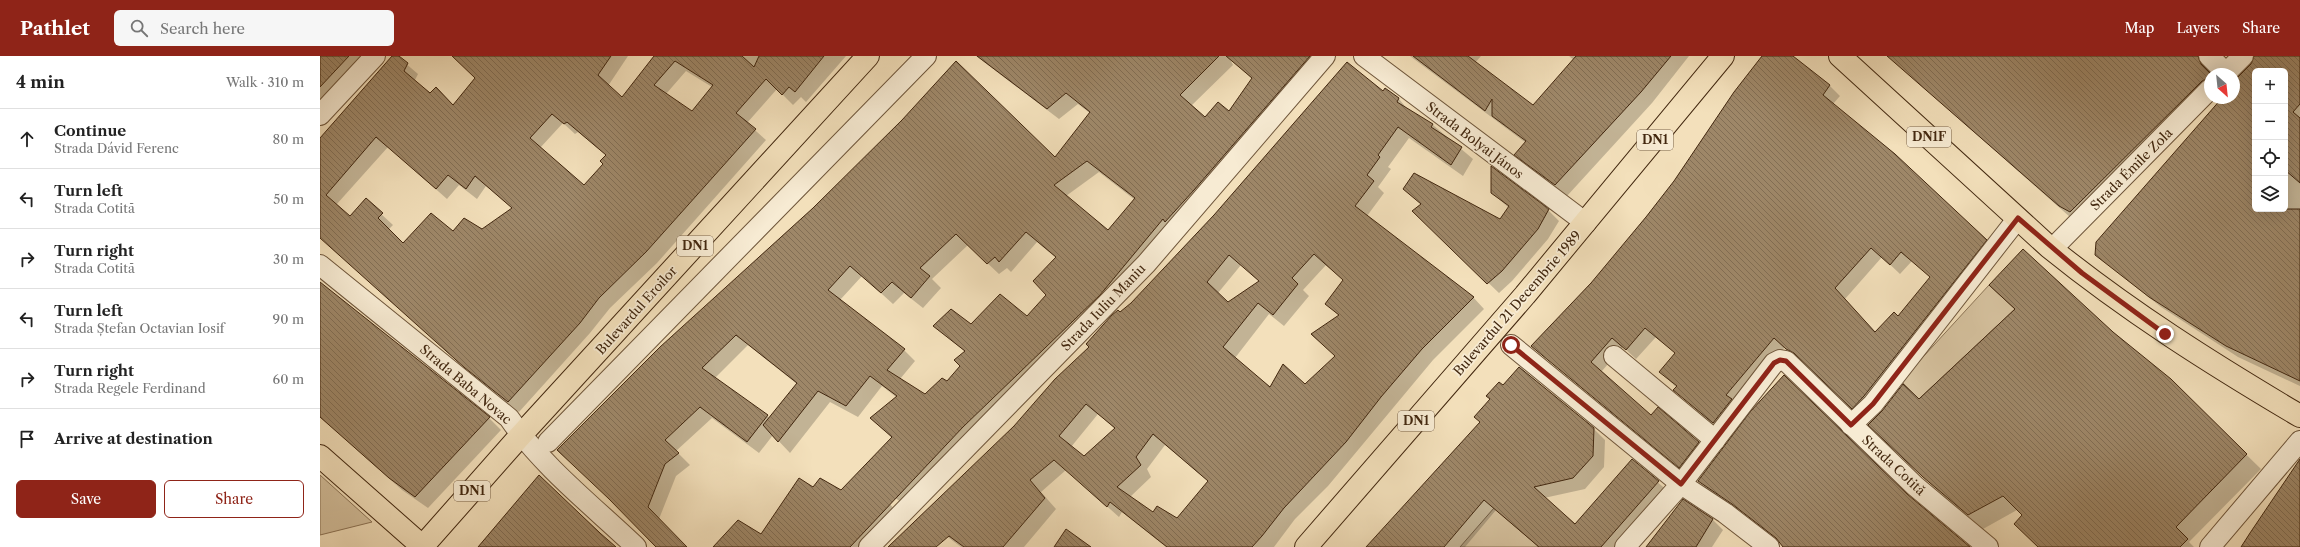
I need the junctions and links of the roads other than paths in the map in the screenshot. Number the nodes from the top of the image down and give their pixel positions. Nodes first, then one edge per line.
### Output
1 (376, 56) edge
2 (868, 56) edge
3 (926, 56) edge
4 (1325, 56) edge
5 (1364, 56) edge
6 (1723, 56) edge
7 (1840, 56) edge
8 (2209, 56) edge
9 (2244, 56) edge
10 (2220, 68) edge
11 (2231, 68) edge
12 (2204, 95) edge
13 (320, 115) edge
14 (2018, 218) junction
15 (1586, 223) junction
16 (2052, 249) junction
17 (320, 265) edge
18 (1511, 345) dead end
19 (1614, 356) dead end
20 (2300, 416) edge
21 (1851, 425) junction
22 (521, 436) junction
23 (1715, 440) junction
24 (2300, 441) edge
25 (548, 442) dead end
26 (320, 456) edge
27 (1681, 484) junction
28 (423, 547) edge
29 (636, 547) edge
30 (869, 547) edge
31 (1306, 547) edge
32 (1625, 547) edge
33 (1769, 547) edge
34 (1988, 547) edge
35 (2210, 547) edge

1 - 13 street
2 - 22 main road, Bulevardul Eroilor / DN1
3 - 25 street
4 - 30 street, Strada Iuliu Maniu
5 - 15 street, Strada Bolyai János
6 - 15 main road, Bulevardul 21 Decembrie 1989 / DN1
7 - 14 main road, DN1F
8 - 10 street
9 - 11 street
12 - 16 street, Strada Émile Zola
14 - 16 main road, DN1F
14 - 21 street
15 - 31 main road, Bulevardul 21 Decembrie 1989 / DN1
16 - 20 main road, DN1F
17 - 22 street, Strada Baba Novac
18 - 27 street
19 - 23 street
21 - 23 street, Strada Cotită
21 - 34 street, Strada Cotită
22 - 28 main road, Bulevardul Eroilor / DN1
22 - 29 street, Strada Baba Novac
23 - 27 street, Strada Cotită
24 - 35 street
26 - 28 main road, DN1
27 - 32 street, Strada Cotită
27 - 33 street

